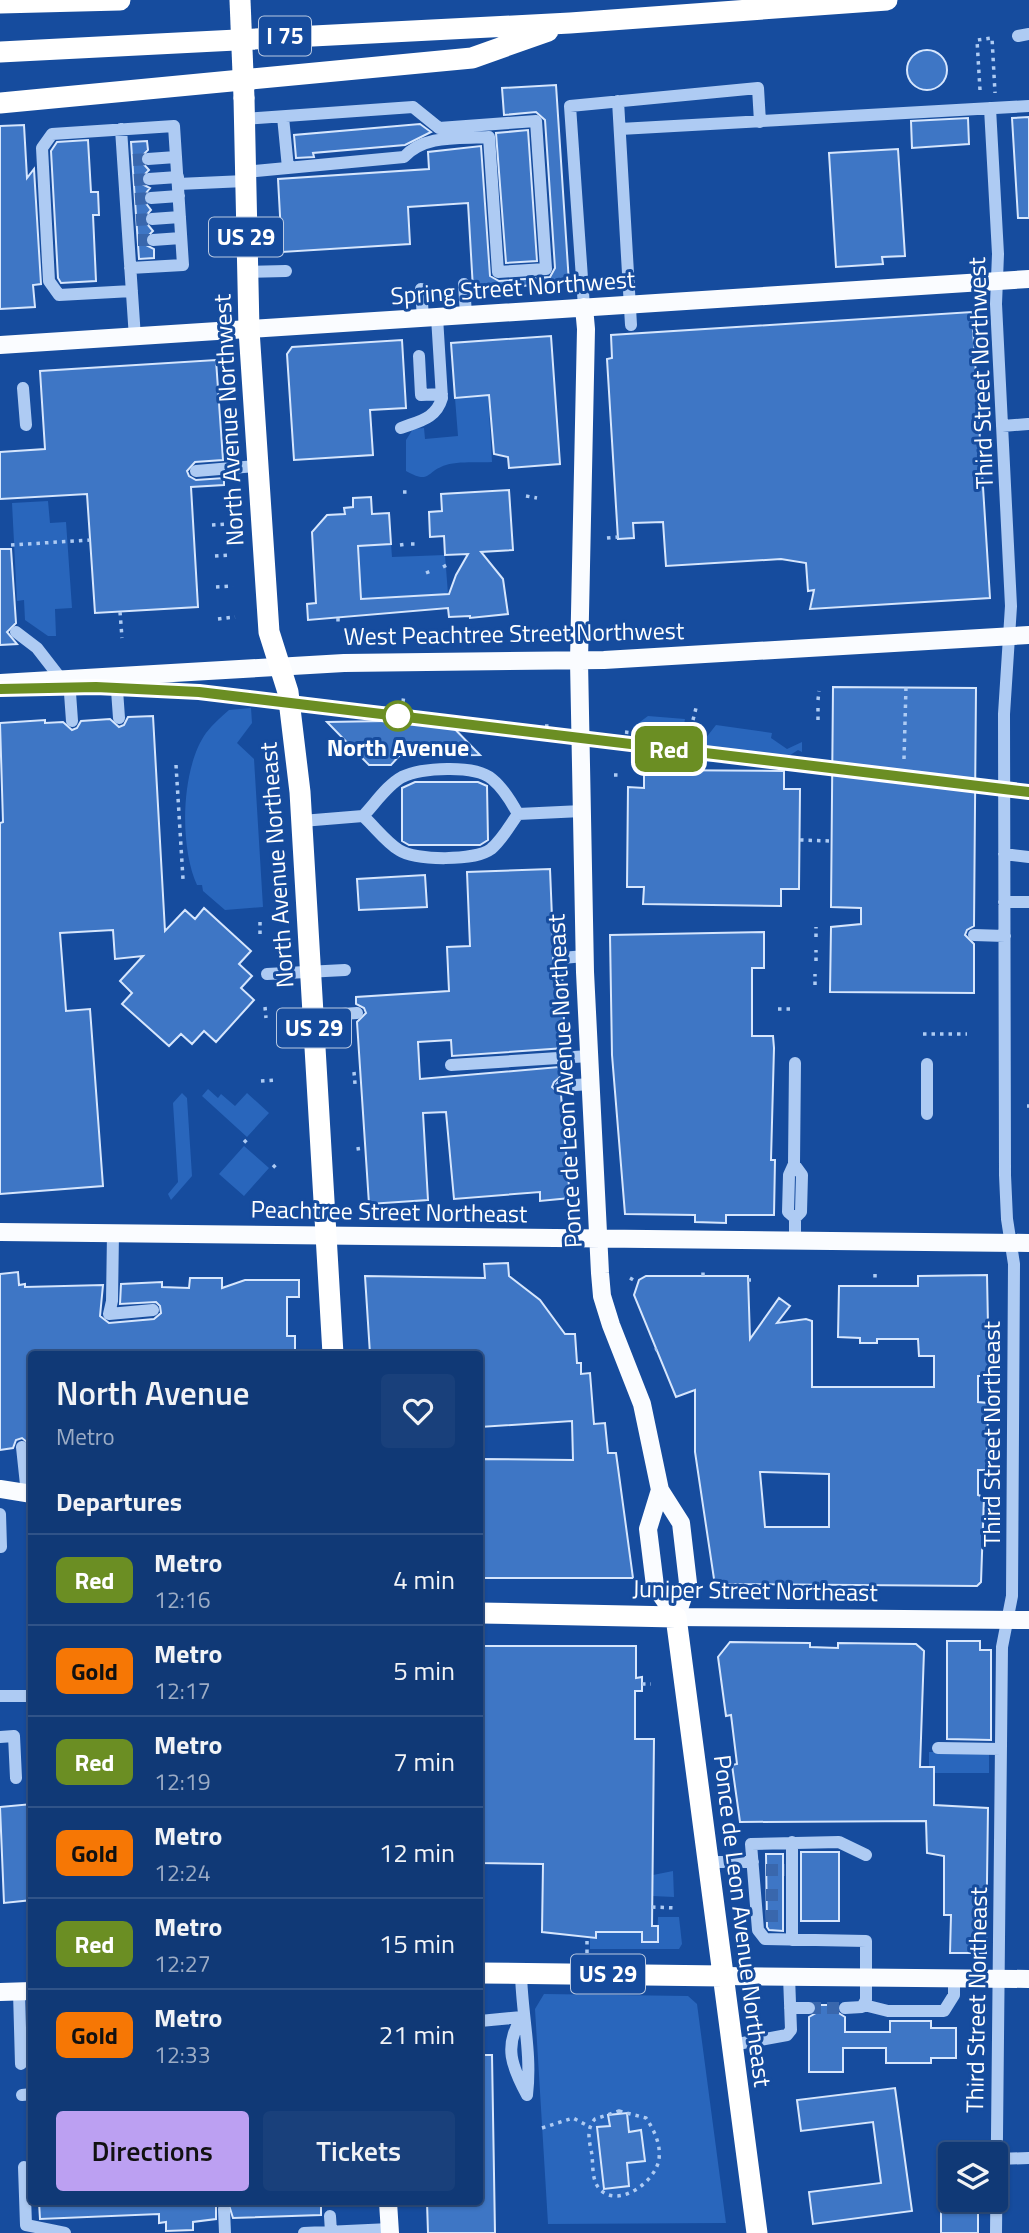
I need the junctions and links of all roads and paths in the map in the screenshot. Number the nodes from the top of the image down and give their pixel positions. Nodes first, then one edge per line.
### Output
1 (120, 0) edge
2 (240, 0) edge
3 (887, 0) edge
4 (852, 1) edge
5 (0, 3) edge
6 (570, 23) junction
7 (0, 52) edge
8 (980, 90) dead end
9 (995, 93) dead end
10 (618, 101) junction
11 (0, 103) edge
12 (1029, 106) edge
13 (990, 108) junction
14 (244, 109) junction
15 (283, 117) junction
16 (760, 122) junction
17 (121, 129) junction
18 (620, 129) junction
19 (176, 157) junction
20 (148, 159) tunnel mouth
21 (288, 168) junction
22 (245, 176) junction
23 (149, 179) tunnel mouth
24 (178, 186) junction
25 (151, 198) tunnel mouth
26 (180, 218) junction
27 (152, 219) tunnel mouth
28 (181, 238) junction
29 (153, 240) tunnel mouth
30 (130, 268) junction
31 (286, 271) dead end
32 (247, 272) junction
33 (1029, 279) edge
34 (997, 281) junction
35 (464, 284) dead end
36 (421, 289) dead end
37 (132, 291) junction
38 (630, 304) junction
39 (584, 307) junction
40 (466, 315) junction
41 (430, 318) junction
42 (631, 325) dead end
43 (248, 330) junction
44 (135, 338) junction
45 (0, 345) edge
46 (440, 355) junction
47 (23, 388) dead end
48 (442, 394) junction
49 (1028, 424) edge
50 (26, 425) dead end
51 (1002, 426) junction
52 (401, 428) dead end
53 (257, 466) junction
54 (195, 471) dead end
55 (526, 496) dead end
56 (537, 498) dead end
57 (229, 524) dead end
58 (212, 525) dead end
59 (618, 537) dead end
60 (607, 538) dead end
61 (90, 540) dead end
62 (411, 544) dead end
63 (10, 545) dead end
64 (400, 545) dead end
65 (231, 555) dead end
66 (215, 556) dead end
67 (233, 586) dead end
68 (216, 587) dead end
69 (120, 612) dead end
70 (235, 617) dead end
71 (218, 619) dead end
72 (16, 632) dead end
73 (1029, 635) edge
74 (1008, 636) junction
75 (122, 638) dead end
76 (579, 661) junction
77 (281, 666) junction
78 (116, 676) junction
79 (65, 679) junction
80 (0, 683) edge
81 (906, 687) dead end
82 (819, 691) dead end
83 (404, 694) dead end
84 (404, 702) dead end
85 (696, 704) dead end
86 (119, 718) dead end
87 (693, 720) dead end
88 (818, 720) dead end
89 (72, 721) dead end
90 (545, 726) dead end
91 (551, 726) dead end
92 (625, 732) dead end
93 (634, 733) dead end
94 (904, 759) dead end
95 (176, 765) dead end
96 (582, 811) junction
97 (518, 814) junction
98 (363, 816) junction
99 (302, 821) junction
100 (800, 840) dead end
101 (831, 841) dead end
102 (1004, 854) junction
103 (1029, 858) edge
104 (183, 879) dead end
105 (1004, 902) junction
106 (1029, 902) edge
107 (260, 922) dead end
108 (816, 927) dead end
109 (974, 935) dead end
110 (260, 936) dead end
111 (1004, 936) junction
112 (816, 937) dead end
113 (816, 950) dead end
114 (585, 956) junction
115 (562, 958) dead end
116 (816, 961) dead end
117 (345, 970) dead end
118 (311, 972) junction
119 (267, 974) dead end
120 (815, 974) dead end
121 (815, 985) dead end
122 (265, 1007) dead end
123 (778, 1009) dead end
124 (790, 1009) dead end
125 (357, 1013) dead end
126 (313, 1016) junction
127 (266, 1018) dead end
128 (923, 1034) dead end
129 (967, 1034) dead end
130 (589, 1056) junction
131 (795, 1063) dead end
132 (927, 1064) dead end
133 (451, 1065) dead end
134 (354, 1072) dead end
135 (276, 1080) dead end
136 (261, 1081) dead end
137 (355, 1084) dead end
138 (590, 1084) junction
139 (561, 1086) dead end
140 (927, 1114) dead end
141 (358, 1147) dead end
142 (359, 1154) dead end
143 (0, 1233) edge
144 (113, 1233) junction
145 (326, 1235) junction
146 (599, 1240) junction
147 (794, 1243) junction
148 (1010, 1243) junction
149 (1029, 1243) edge
150 (703, 1268) dead end
151 (703, 1276) dead end
152 (628, 1279) dead end
153 (637, 1282) dead end
154 (153, 1310) dead end
155 (333, 1351) edge
156 (22, 1447) dead end
157 (28, 1487) edge
158 (1, 1490) edge
159 (660, 1490) junction
160 (28, 1494) edge
161 (0, 1513) edge
162 (2, 1547) edge
163 (483, 1613) edge
164 (676, 1617) junction
165 (1006, 1620) junction
166 (1029, 1620) edge
167 (642, 1684) dead end
168 (651, 1684) dead end
169 (0, 1696) edge
170 (28, 1696) edge
171 (0, 1737) edge
172 (938, 1748) dead end
173 (1001, 1749) junction
174 (16, 1778) dead end
175 (792, 1842) junction
176 (866, 1855) dead end
177 (708, 1862) junction
178 (758, 1868) junction
179 (652, 1907) dead end
180 (677, 1908) dead end
181 (587, 1937) dead end
182 (792, 1940) junction
183 (587, 1953) dead end
184 (483, 1973) edge
185 (521, 1973) junction
186 (723, 1976) junction
187 (789, 1976) junction
188 (866, 1977) junction
189 (954, 1978) junction
190 (997, 1979) junction
191 (1029, 1979) edge
192 (25, 1991) edge
193 (0, 1992) edge
194 (864, 2005) junction
195 (790, 2008) junction
196 (809, 2008) tunnel mouth
197 (845, 2008) tunnel mouth
198 (522, 2017) junction
199 (483, 2021) edge
200 (732, 2045) junction
201 (26, 2049) edge
202 (21, 2064) dead end
203 (590, 2127) junction
204 (542, 2128) dead end
205 (996, 2142) edge
206 (1029, 2158) edge
207 (1008, 2159) edge
208 (24, 2167) dead end
209 (388, 2205) edge
210 (224, 2208) dead end
211 (996, 2212) edge
212 (330, 2216) dead end
213 (390, 2231) edge
214 (331, 2232) edge
215 (65, 2233) edge
216 (225, 2233) edge
217 (304, 2233) edge
218 (757, 2233) edge
219 (996, 2233) edge

1 - 5 highway
2 - 14 highway, North Avenue Northwest / US 29, bridge
3 - 4 highway, I 75
4 - 6 highway, I 75
6 - 7 highway, I 75
6 - 11 highway
8 - 9 path
10 - 16 street
10 - 18 street
10 - 39 street
12 - 13 street
13 - 16 street
13 - 34 street, Third Street Northwest
14 - 15 street
14 - 22 highway, North Avenue Northwest / US 29
15 - 21 street
15 - 21 street
16 - 18 street
17 - 19 street
17 - 30 street
17 - 37 street
18 - 38 street
19 - 20 street
19 - 24 street
21 - 22 street
22 - 24 street
22 - 32 highway, North Avenue Northwest / US 29
23 - 24 street
24 - 25 street
24 - 26 street
26 - 27 street
26 - 28 street
28 - 29 street
28 - 30 street
30 - 37 street
31 - 32 street
32 - 43 highway, North Avenue Northwest / US 29
33 - 34 main road, Spring Street Northwest
34 - 38 main road, Spring Street Northwest
34 - 51 street, Third Street Northwest
35 - 40 street
36 - 41 street
37 - 44 street
38 - 39 main road, Spring Street Northwest
38 - 42 street
39 - 40 main road, Spring Street Northwest
39 - 76 main road, Ponce de Leon Avenue Northeast
40 - 41 main road, Spring Street Northwest
41 - 43 main road, Spring Street Northwest
41 - 46 street
43 - 44 main road, Spring Street Northwest
43 - 53 highway, North Avenue Northwest / US 29
44 - 45 main road, Spring Street Northwest
46 - 48 street
46 - 48 street
47 - 50 street
48 - 52 street
49 - 51 street
51 - 74 street, Third Street Northwest
53 - 54 street
53 - 77 highway, North Avenue Northwest / US 29
55 - 56 path
57 - 58 path
59 - 60 path
61 - 63 path
62 - 64 path
65 - 66 path
67 - 68 path
69 - 75 path
70 - 71 path
72 - 79 street
73 - 74 main road, West Peachtree Street Northwest
74 - 76 main road, West Peachtree Street Northwest
74 - 102 street, Third Street Northeast
76 - 77 main road, West Peachtree Street Northwest
76 - 96 main road, Ponce de Leon Avenue Northeast
77 - 78 main road, West Peachtree Street Northwest
77 - 99 highway, North Avenue Northeast / US 29
78 - 79 main road, West Peachtree Street Northwest
78 - 86 street
79 - 80 main road, West Peachtree Street Northwest
79 - 89 street
81 - 94 path
82 - 88 path
83 - 84 path
85 - 87 path
90 - 91 path
92 - 93 path
95 - 104 path
96 - 97 street
96 - 114 main road, Ponce de Leon Avenue Northeast
97 - 98 street
97 - 98 street
98 - 99 street
99 - 118 highway, North Avenue Northeast / US 29
100 - 101 path
102 - 103 street
102 - 105 street, Third Street Northeast
105 - 106 street
105 - 111 street, Third Street Northeast
107 - 110 path
108 - 112 path
109 - 111 street
111 - 148 street, Third Street Northeast
113 - 116 path
114 - 115 street
114 - 130 main road, Ponce de Leon Avenue Northeast
117 - 118 street
118 - 119 street
118 - 126 highway, North Avenue Northeast / US 29
120 - 121 path
122 - 127 path
123 - 124 path
125 - 126 street
126 - 145 highway, North Avenue Northeast / US 29
128 - 129 path
130 - 133 street
130 - 138 main road, Ponce de Leon Avenue Northeast
131 - 147 street
132 - 140 street
134 - 137 path
135 - 136 path
138 - 139 street
138 - 146 main road, Ponce de Leon Avenue Northeast
141 - 142 path
143 - 144 main road, Peachtree Street Northeast
144 - 145 main road, Peachtree Street Northeast
144 - 154 street
145 - 146 main road, Peachtree Street Northeast
145 - 155 highway, North Avenue Northeast / US 29
146 - 147 main road, Peachtree Street Northeast
146 - 159 main road, Ponce de Leon Avenue Northeast
147 - 148 main road, Peachtree Street Northeast
148 - 149 main road, Peachtree Street Northeast
148 - 165 street, Third Street Northeast
150 - 151 path
152 - 153 path
156 - 157 street
158 - 160 main road
158 - 161 street
159 - 164 main road, Ponce de Leon Avenue Northeast
159 - 164 main road, Ponce de Leon Avenue Northeast
161 - 162 street
163 - 164 highway, Juniper Street Northeast
164 - 165 main road, Juniper Street Northeast
164 - 177 highway, Ponce de Leon Avenue Northeast
165 - 166 main road, Juniper Street Northeast
165 - 173 street, Third Street Northeast
167 - 168 path
169 - 170 street
171 - 174 street
172 - 173 street
173 - 190 street, Third Street Northeast
175 - 176 street
175 - 178 street
175 - 182 street
177 - 178 street
177 - 186 highway, Ponce de Leon Avenue Northeast
178 - 182 street
179 - 180 path
181 - 183 path
182 - 188 street
184 - 185 highway, US 29
185 - 186 highway, US 29
185 - 198 street
186 - 187 main road
186 - 200 highway, Ponce de Leon Avenue Northeast
187 - 188 main road
187 - 195 street
188 - 189 main road
188 - 194 street
189 - 190 main road
189 - 194 street
190 - 191 main road
190 - 205 street, Third Street Northeast
192 - 193 main road
192 - 201 street
194 - 197 street
195 - 196 street
195 - 200 street
198 - 198 street
198 - 199 street
200 - 218 highway, Ponce de Leon Avenue Northeast
201 - 202 street
203 - 203 path
203 - 204 path
206 - 207 street
208 - 215 street
209 - 213 main road
210 - 216 street
211 - 219 street, Third Street Northeast
212 - 214 street
213 - 214 street
214 - 217 street

